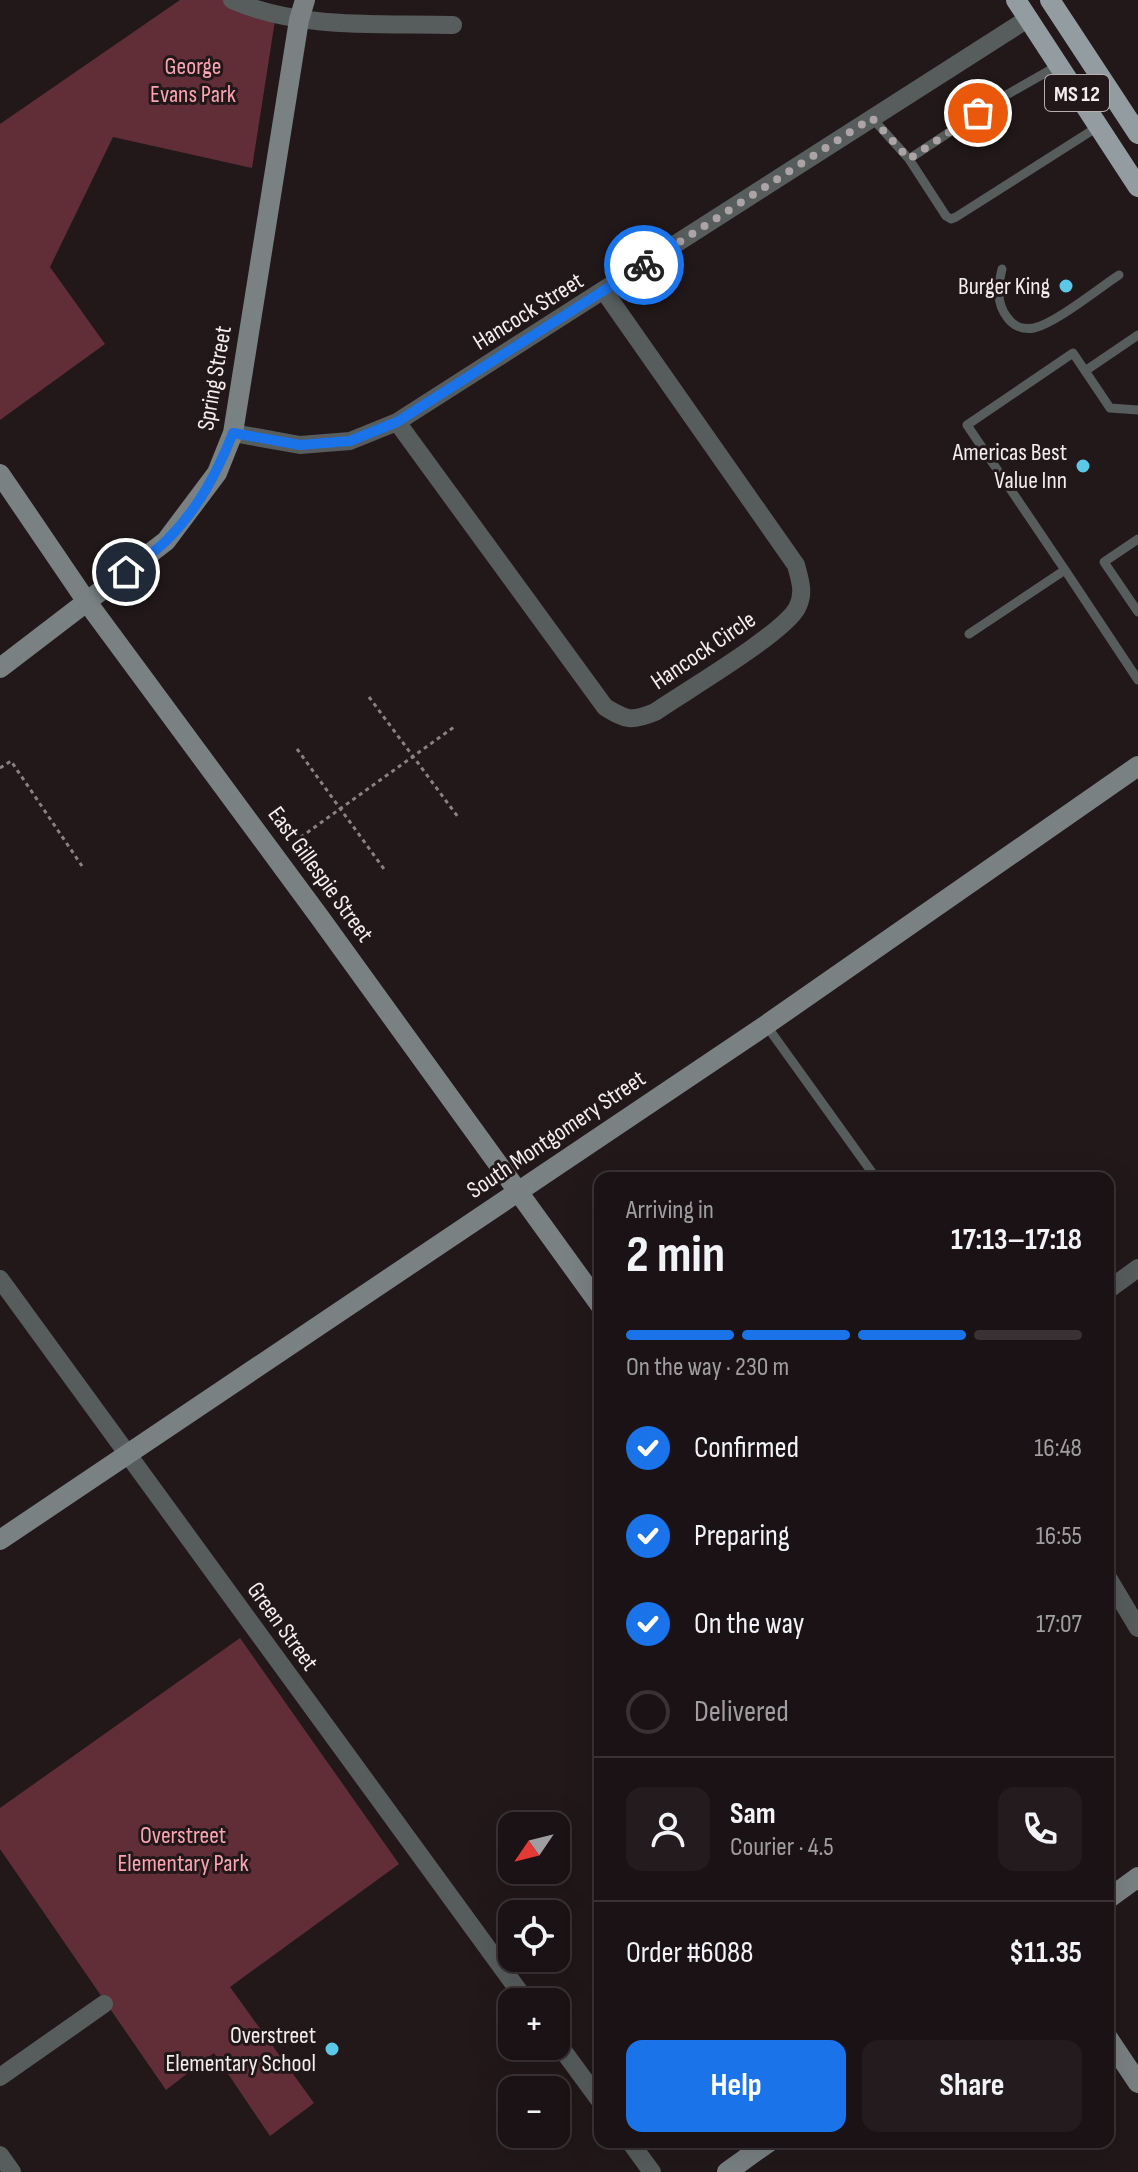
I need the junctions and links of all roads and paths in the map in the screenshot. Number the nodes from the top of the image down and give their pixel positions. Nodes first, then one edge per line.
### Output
1 (232, 0) edge
2 (1016, 0) edge
3 (1050, 0) edge
4 (302, 10) edge
5 (1029, 18) junction
6 (453, 25) dead end
7 (1059, 65) junction
8 (1094, 68) junction
9 (872, 118) junction
10 (1099, 126) junction
11 (1138, 134) edge
12 (909, 159) junction
13 (1138, 187) edge
14 (1002, 269) dead end
15 (1119, 275) dead end
16 (604, 291) junction
17 (1138, 335) edge
18 (1085, 371) junction
19 (1138, 410) edge
20 (397, 422) junction
21 (233, 433) junction
22 (0, 474) edge
23 (1138, 539) edge
24 (1065, 570) junction
25 (87, 602) junction
26 (1138, 612) edge
27 (969, 634) dead end
28 (0, 668) edge
29 (1138, 680) edge
30 (369, 697) dead end
31 (454, 727) dead end
32 (297, 749) dead end
33 (413, 757) junction
34 (1138, 766) edge
35 (0, 768) edge
36 (341, 809) junction
37 (458, 817) dead end
38 (294, 842) dead end
39 (82, 866) dead end
40 (384, 869) dead end
41 (766, 1025) junction
42 (872, 1172) edge
43 (518, 1190) junction
44 (1138, 1268) edge
45 (0, 1279) edge
46 (1114, 1286) edge
47 (594, 1297) edge
48 (128, 1455) junction
49 (0, 1540) edge
50 (1114, 1589) edge
51 (1138, 1628) edge
52 (1138, 1877) edge
53 (1114, 1895) edge
54 (517, 1988) edge
55 (104, 2004) dead end
56 (1114, 2047) edge
57 (570, 2060) edge
58 (0, 2077) edge
59 (1138, 2083) edge
60 (594, 2093) edge
61 (634, 2148) edge
62 (761, 2148) edge
63 (0, 2155) edge
64 (12, 2172) edge
65 (652, 2172) edge
66 (727, 2172) edge

1 - 4 street
2 - 5 main road, MS 12
3 - 8 main road, MS 12
4 - 6 street
4 - 21 street, Spring Street
5 - 7 main road, MS 12
5 - 8 main road
5 - 9 street, Hancock Street
7 - 10 main road, MS 12
7 - 12 lane
8 - 11 main road, MS 12 / MS 12
9 - 12 lane
9 - 16 street, Hancock Street
10 - 12 lane
10 - 13 main road, MS 12
14 - 15 lane
16 - 20 street, Hancock Street
16 - 20 street, Hancock Circle
17 - 18 lane
18 - 19 lane
18 - 24 lane
20 - 21 street, Hancock Street
21 - 25 street, Spring Street
22 - 25 street, East Gillespie Street
23 - 26 lane
24 - 27 lane
24 - 29 lane
25 - 28 street, Spring Street
25 - 43 street, East Gillespie Street
30 - 33 path
31 - 33 path
32 - 36 path
33 - 36 path
33 - 37 path
34 - 41 street, South Montgomery Street
35 - 39 path
36 - 38 path
36 - 40 path
41 - 42 lane
41 - 43 street, South Montgomery Street
43 - 47 street, East Gillespie Street
43 - 48 street, South Montgomery Street
44 - 46 street
45 - 48 street, Green Street
48 - 49 street, South Montgomery Street
48 - 54 street, Green Street
50 - 51 street
52 - 53 street
55 - 58 street
56 - 59 street
57 - 60 street
61 - 65 street
62 - 66 street
63 - 64 street

